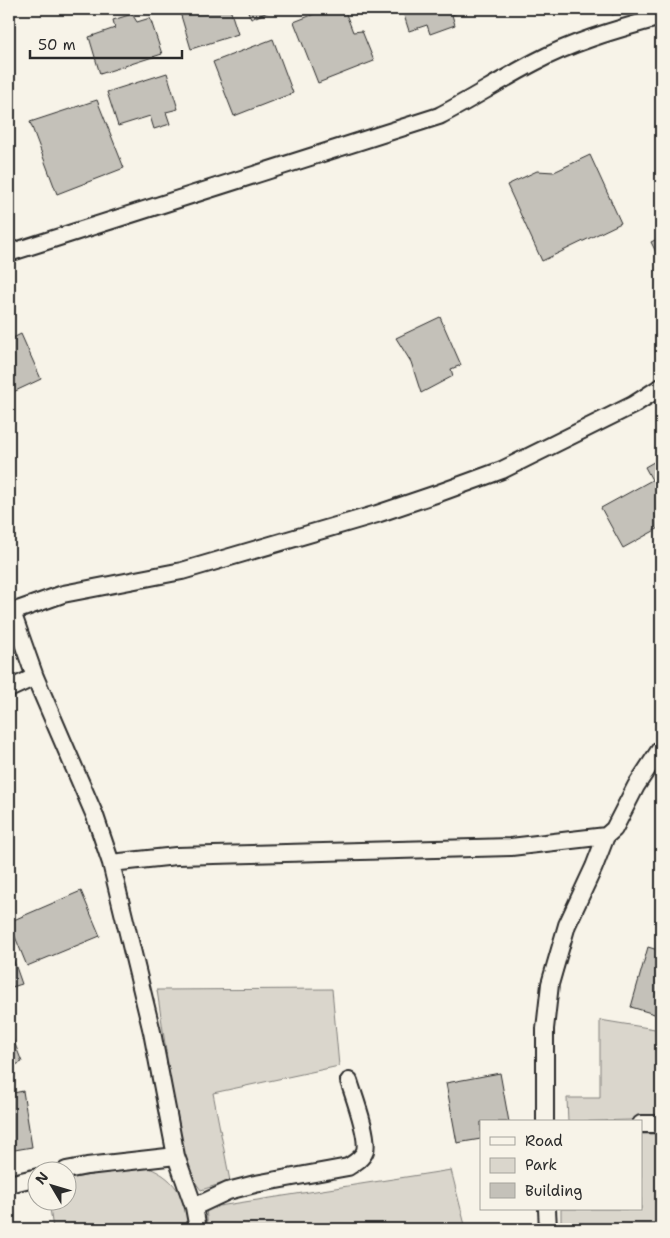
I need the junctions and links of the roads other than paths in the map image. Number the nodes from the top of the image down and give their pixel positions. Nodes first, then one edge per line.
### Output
1 (661, 17) edge
2 (9, 253) edge
3 (661, 387) edge
4 (10, 610) edge
5 (35, 677) junction
6 (9, 689) edge
7 (661, 748) edge
8 (606, 836) junction
9 (111, 863) junction
10 (350, 1081) dead end
11 (545, 1120) edge
12 (642, 1124) edge
13 (661, 1124) edge
14 (176, 1156) junction
15 (78, 1168) edge
16 (28, 1179) edge
17 (9, 1184) edge
18 (194, 1207) junction
19 (547, 1210) edge
20 (198, 1229) edge
21 (548, 1229) edge

1 - 2 street
3 - 4 street
4 - 5 street
5 - 6 street
5 - 9 street
7 - 8 street
8 - 9 street
8 - 11 street
9 - 14 street
10 - 18 street
12 - 13 street
14 - 15 street
14 - 18 street
16 - 17 street
18 - 20 street
19 - 21 street

